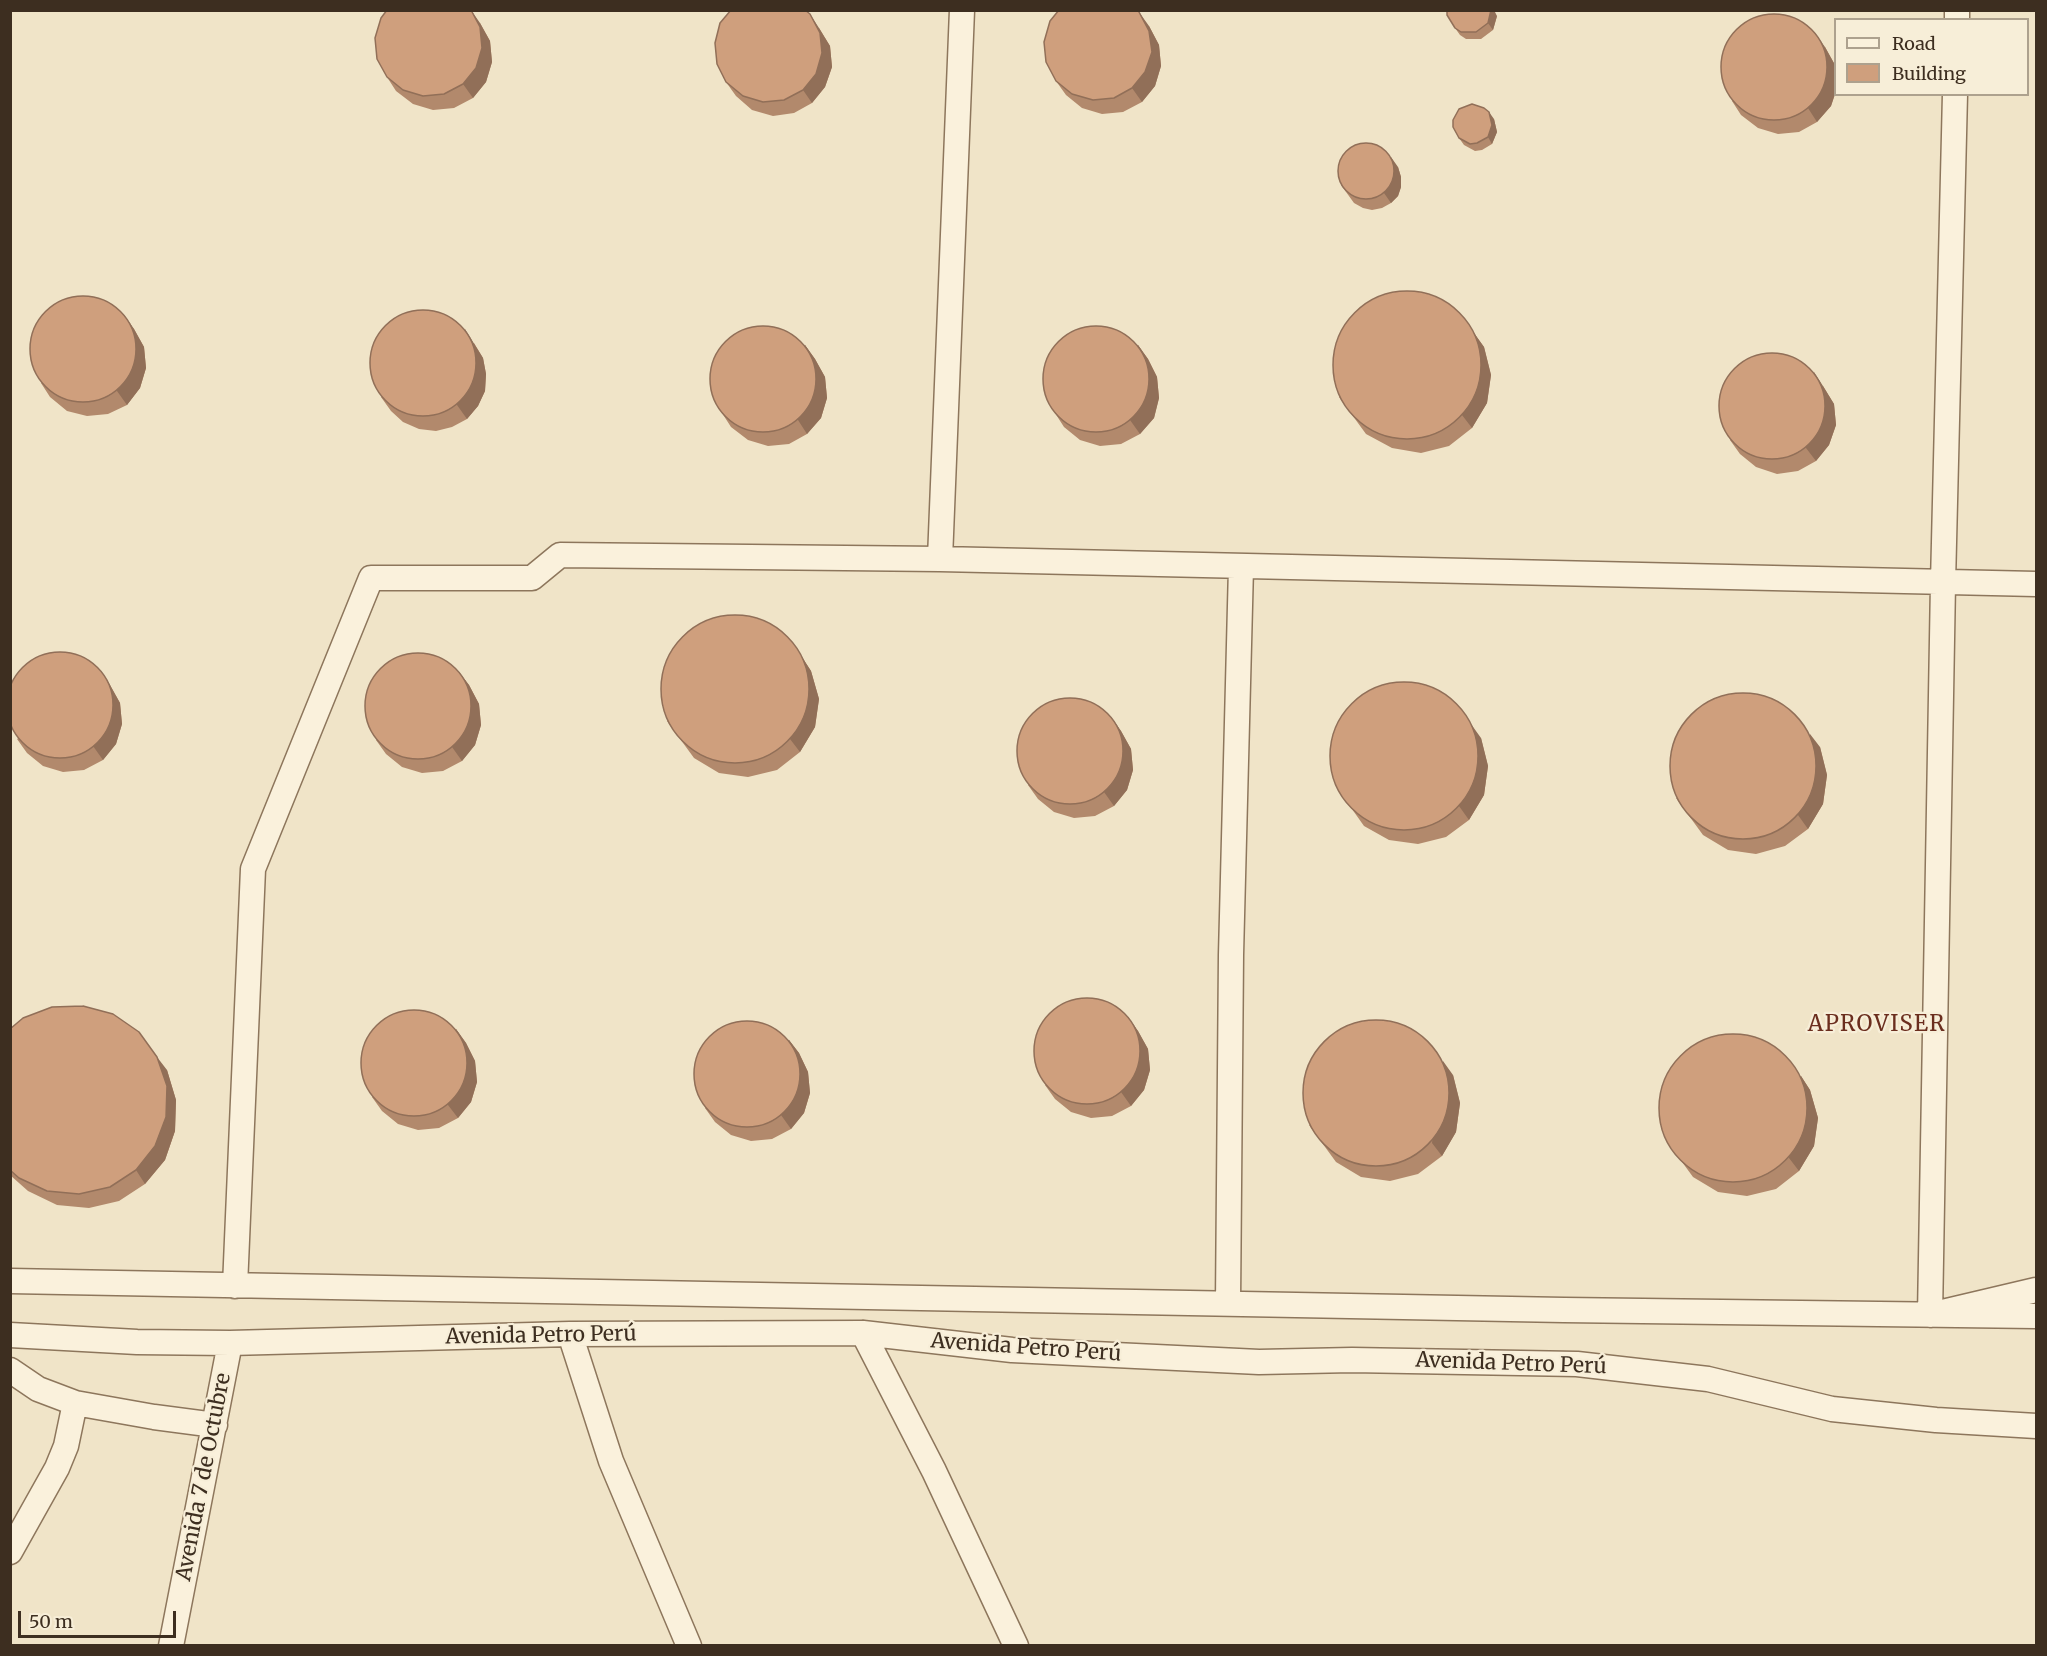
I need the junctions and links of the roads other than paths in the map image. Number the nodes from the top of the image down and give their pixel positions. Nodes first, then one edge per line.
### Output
1 (962, 10) edge
2 (1955, 96) edge
3 (940, 560) junction
4 (1241, 567) junction
5 (1943, 583) junction
6 (2037, 584) edge
7 (10, 1281) edge
8 (235, 1286) junction
9 (2037, 1290) edge
10 (1228, 1302) junction
11 (1930, 1315) junction
12 (2037, 1316) edge
13 (863, 1333) junction
14 (570, 1334) junction
15 (12, 1338) edge
16 (230, 1343) junction
17 (10, 1370) edge
18 (75, 1403) junction
19 (215, 1425) junction
20 (2037, 1426) edge
21 (10, 1552) edge
22 (171, 1645) edge
23 (689, 1646) edge
24 (1016, 1646) edge

1 - 3 street
2 - 5 street
3 - 4 street
3 - 8 street
4 - 5 street
4 - 10 street
5 - 6 street
5 - 11 street
7 - 8 street
8 - 10 street
9 - 11 street
10 - 11 street
11 - 12 street
13 - 14 street, Avenida Petro Perú
13 - 20 street, Avenida Petro Perú
13 - 24 street
14 - 16 street, Avenida Petro Perú
14 - 23 street
15 - 16 street, Avenida Petro Perú
16 - 19 street, Avenida 7 de Octubre
17 - 18 street
18 - 19 street
18 - 21 street
19 - 22 street, Avenida 7 de Octubre

